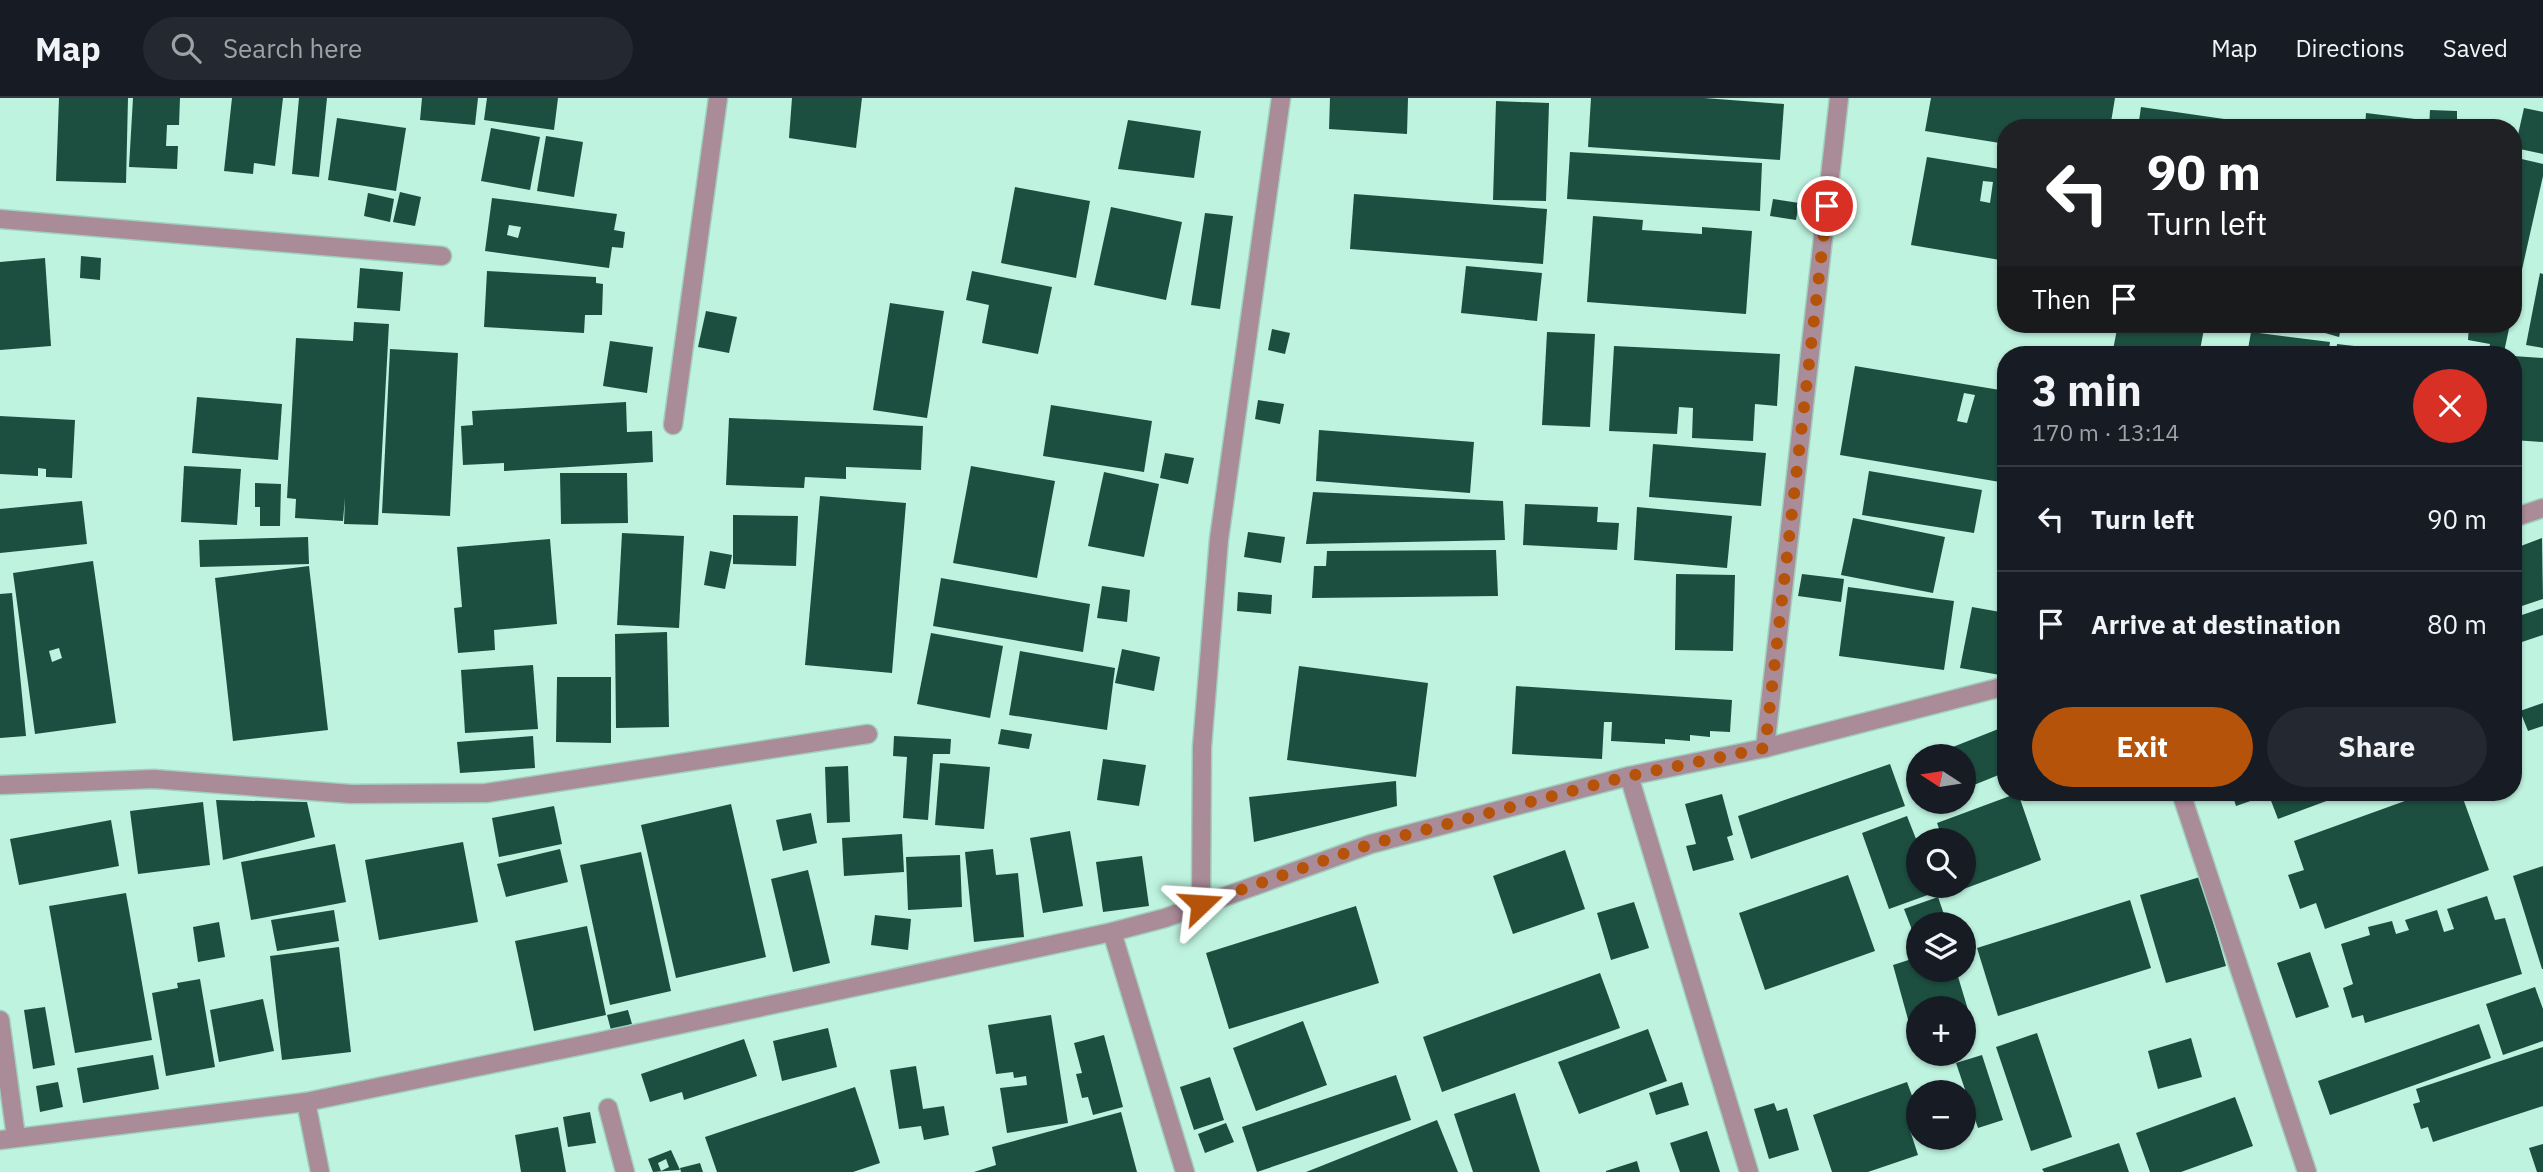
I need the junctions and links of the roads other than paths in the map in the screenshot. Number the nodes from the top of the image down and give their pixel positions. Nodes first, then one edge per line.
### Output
1 (718, 98) edge
2 (1281, 98) edge
3 (1839, 98) edge
4 (0, 219) edge
5 (442, 256) dead end
6 (673, 425) dead end
7 (2543, 508) edge
8 (2522, 515) edge
9 (1997, 688) edge
10 (868, 734) dead end
11 (1765, 748) junction
12 (1629, 776) junction
13 (0, 785) edge
14 (2184, 801) edge
15 (1201, 904) junction
16 (1112, 932) junction
17 (0, 1020) edge
18 (306, 1102) junction
19 (608, 1108) dead end
20 (8, 1138) edge
21 (320, 1172) edge
22 (625, 1172) edge
23 (1185, 1172) edge
24 (1749, 1172) edge
25 (2307, 1172) edge

1 - 6 street
2 - 15 street
3 - 11 street
4 - 5 street
7 - 8 street
9 - 11 street
10 - 13 street
11 - 12 street
12 - 15 street
12 - 24 street
14 - 25 street
15 - 16 street
16 - 18 street
16 - 23 street
17 - 20 street
18 - 20 street
18 - 21 street
19 - 22 street

